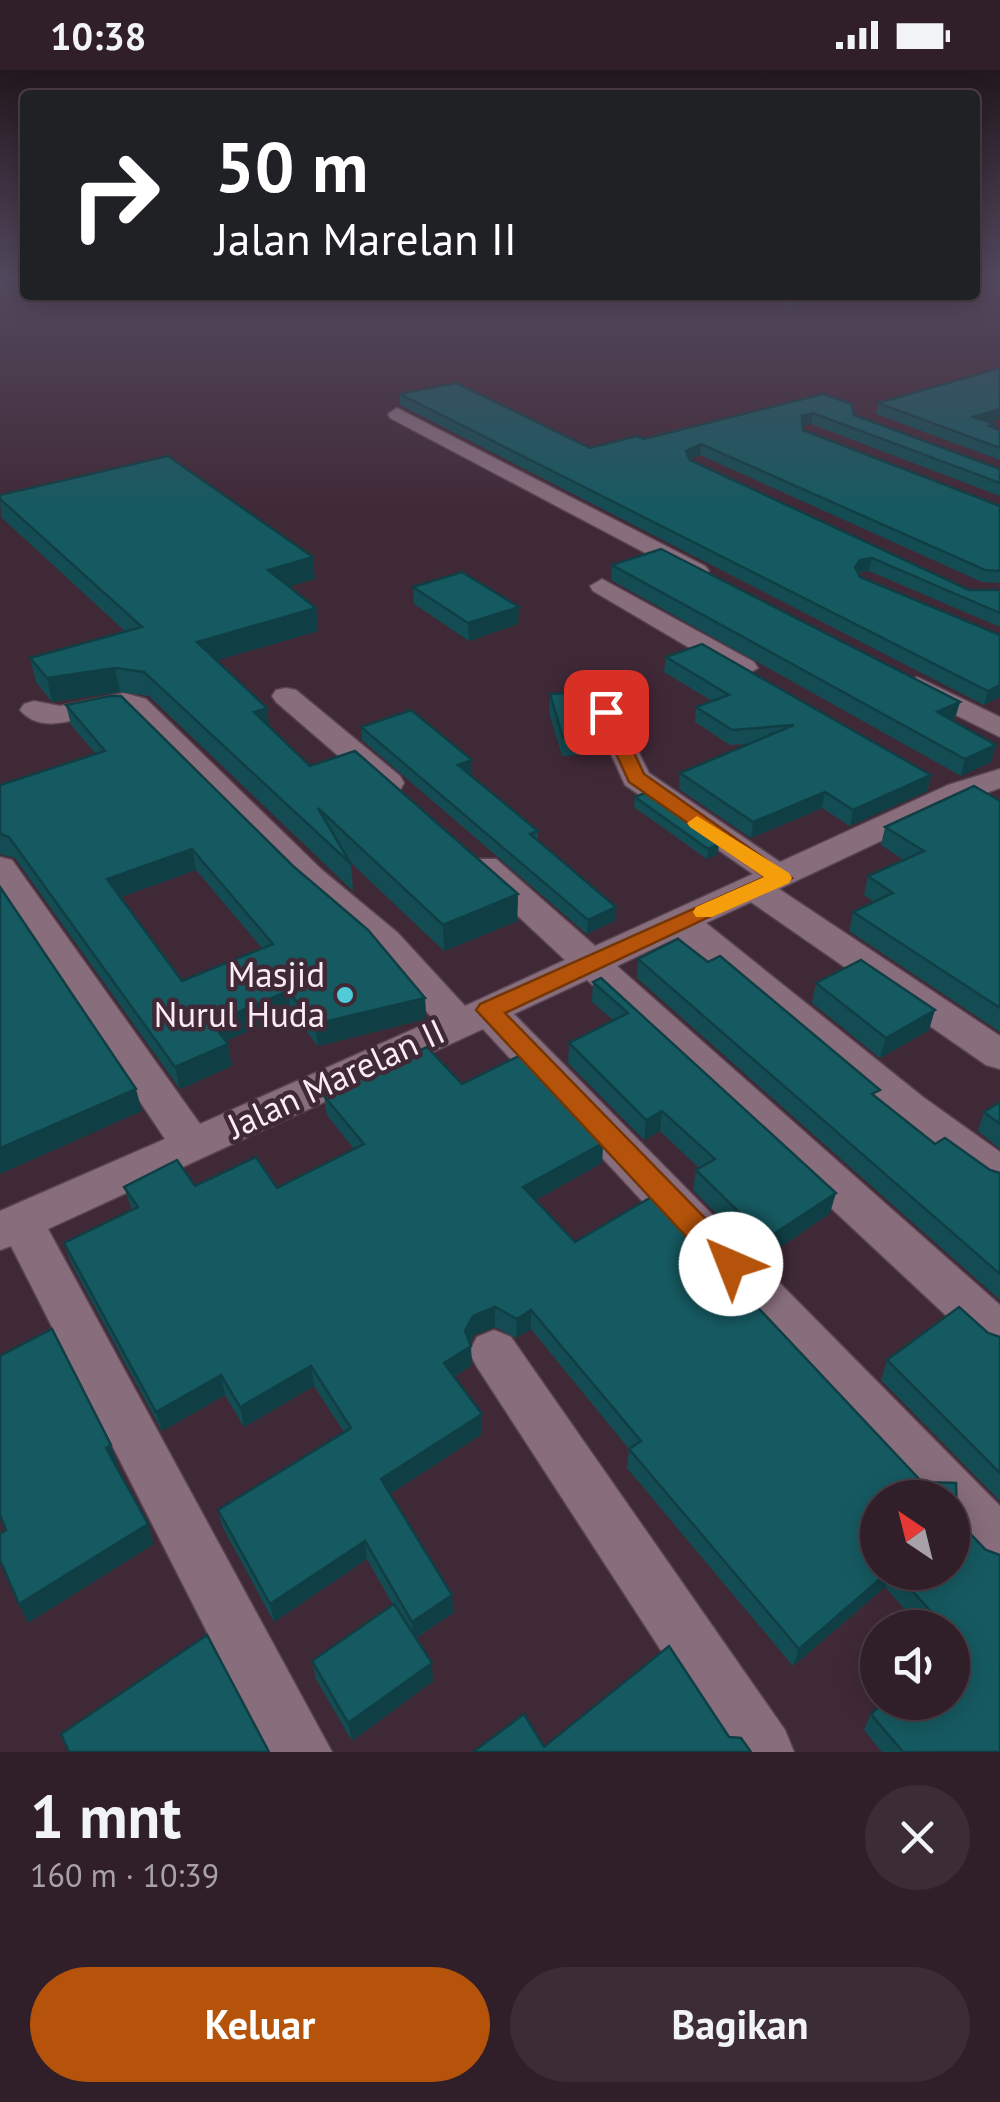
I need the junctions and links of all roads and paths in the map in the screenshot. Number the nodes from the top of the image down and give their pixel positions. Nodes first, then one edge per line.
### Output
1 (397, 414) dead end
2 (724, 584) edge
3 (602, 586) dead end
4 (896, 674) edge
5 (772, 684) edge
6 (286, 696) dead end
7 (34, 710) dead end
8 (606, 712) dead end
9 (1000, 728) edge
10 (926, 773) edge
11 (984, 789) edge
12 (418, 807) edge
13 (461, 846) edge
14 (0, 867) edge
15 (768, 884) junction
16 (682, 922) junction
17 (591, 962) junction
18 (473, 1017) junction
19 (1000, 1055) edge
20 (192, 1144) junction
21 (1000, 1175) edge
22 (11, 1226) edge
23 (1000, 1335) edge
24 (494, 1352) dead end
25 (1000, 1546) edge
26 (301, 1752) edge
27 (764, 1752) edge

1 - 2 street
3 - 5 street
4 - 9 street
6 - 12 street
7 - 18 street
8 - 15 street
10 - 11 street
11 - 15 street, Jalan Marelan II
13 - 17 street
14 - 20 street
15 - 16 street, Jalan Marelan II
15 - 19 street
16 - 17 street, Jalan Marelan II
16 - 21 street
17 - 18 street, Jalan Marelan II
17 - 23 street
18 - 20 street, Jalan Marelan II
18 - 25 street
20 - 22 street, Jalan Marelan II
22 - 26 street
24 - 27 street

